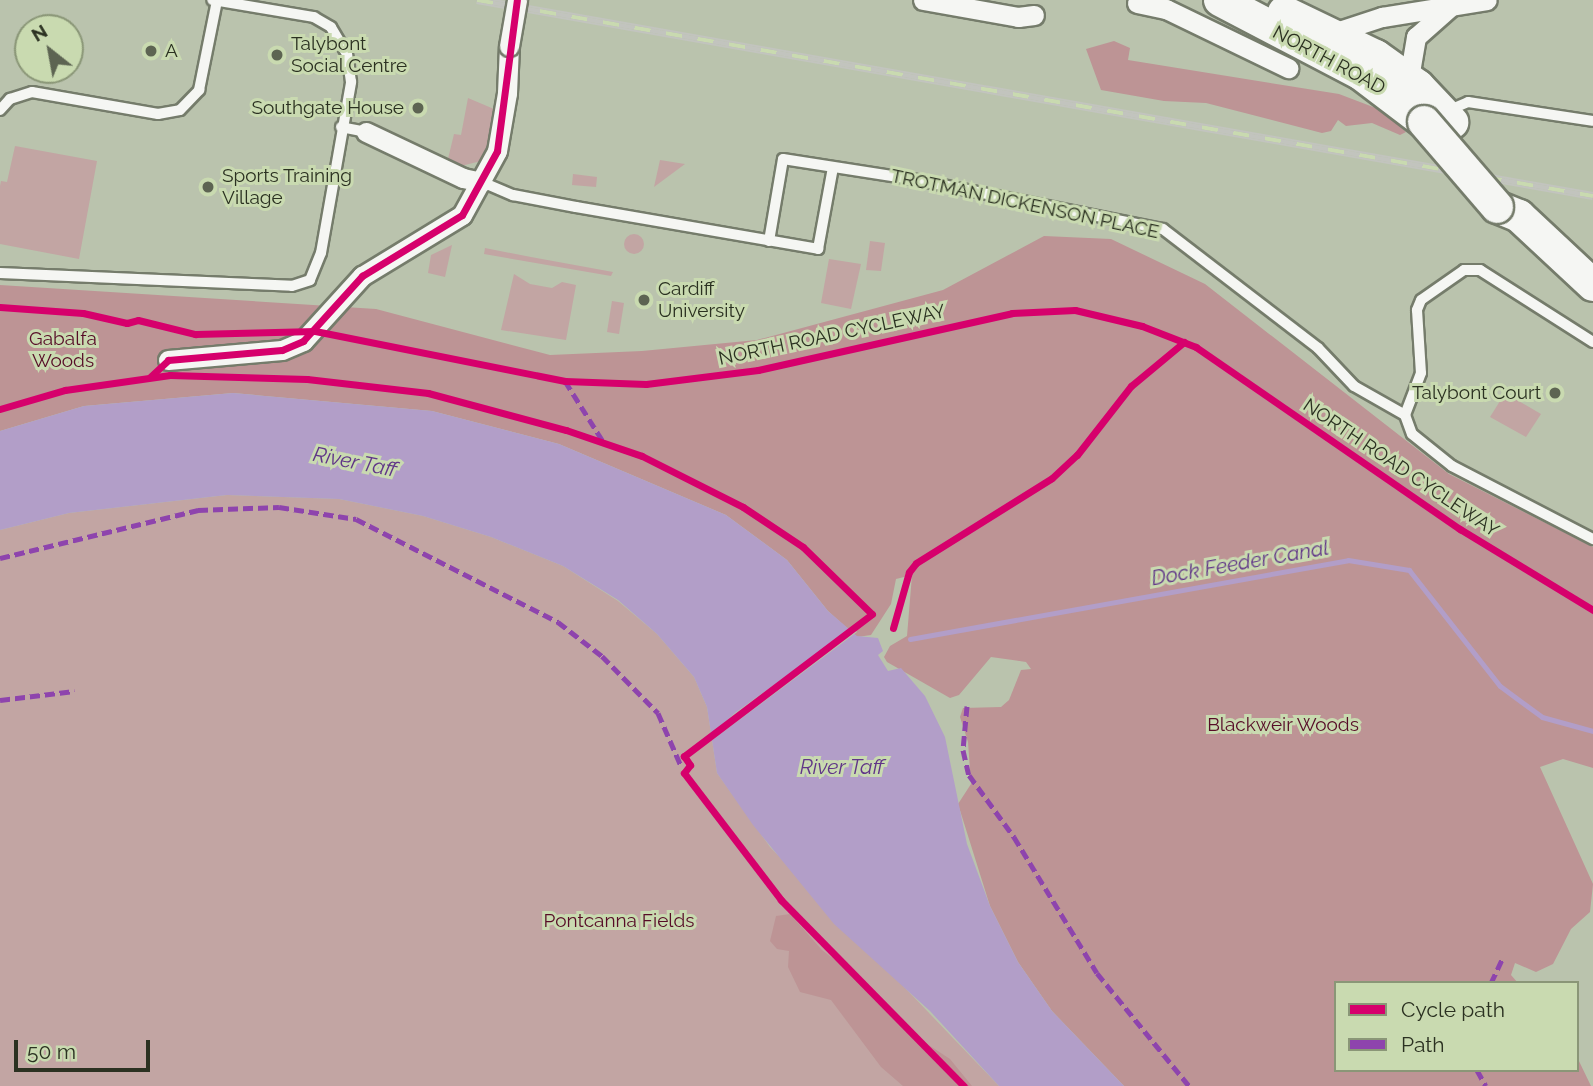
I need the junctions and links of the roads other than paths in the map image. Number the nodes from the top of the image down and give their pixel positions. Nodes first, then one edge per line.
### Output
1 (215, 0) edge
2 (517, 0) edge
3 (923, 0) edge
4 (1487, 0) edge
5 (1137, 3) dead end
6 (1449, 8) junction
7 (1239, 14) edge
8 (1034, 15) dead end
9 (1333, 33) junction
10 (1288, 68) dead end
11 (1409, 78) junction
12 (0, 110) edge
13 (1440, 119) junction
14 (1593, 121) edge
15 (341, 127) junction
16 (366, 132) joint
17 (834, 167) junction
18 (482, 182) junction
19 (769, 241) junction
20 (0, 273) edge
21 (1593, 285) edge
22 (1593, 342) edge
23 (168, 360) dead end
24 (1405, 415) junction
25 (1593, 539) edge

1 - 12 lane
1 - 15 lane
2 - 18 street, bridge
3 - 8 street
4 - 6 street
5 - 7 street
6 - 9 street
6 - 11 street
7 - 9 main road, NORTH ROAD
7 - 10 street
7 - 13 main road, NORTH ROAD
9 - 11 main road, NORTH ROAD
11 - 13 main road, NORTH ROAD
13 - 14 lane
13 - 21 main road, NORTH ROAD
15 - 16 lane
15 - 20 lane
16 - 18 street
17 - 19 lane
17 - 19 lane, TROTMAN DICKENSON PLACE
17 - 24 lane, TROTMAN DICKENSON PLACE
18 - 19 lane
18 - 23 street
22 - 24 lane
24 - 25 lane

